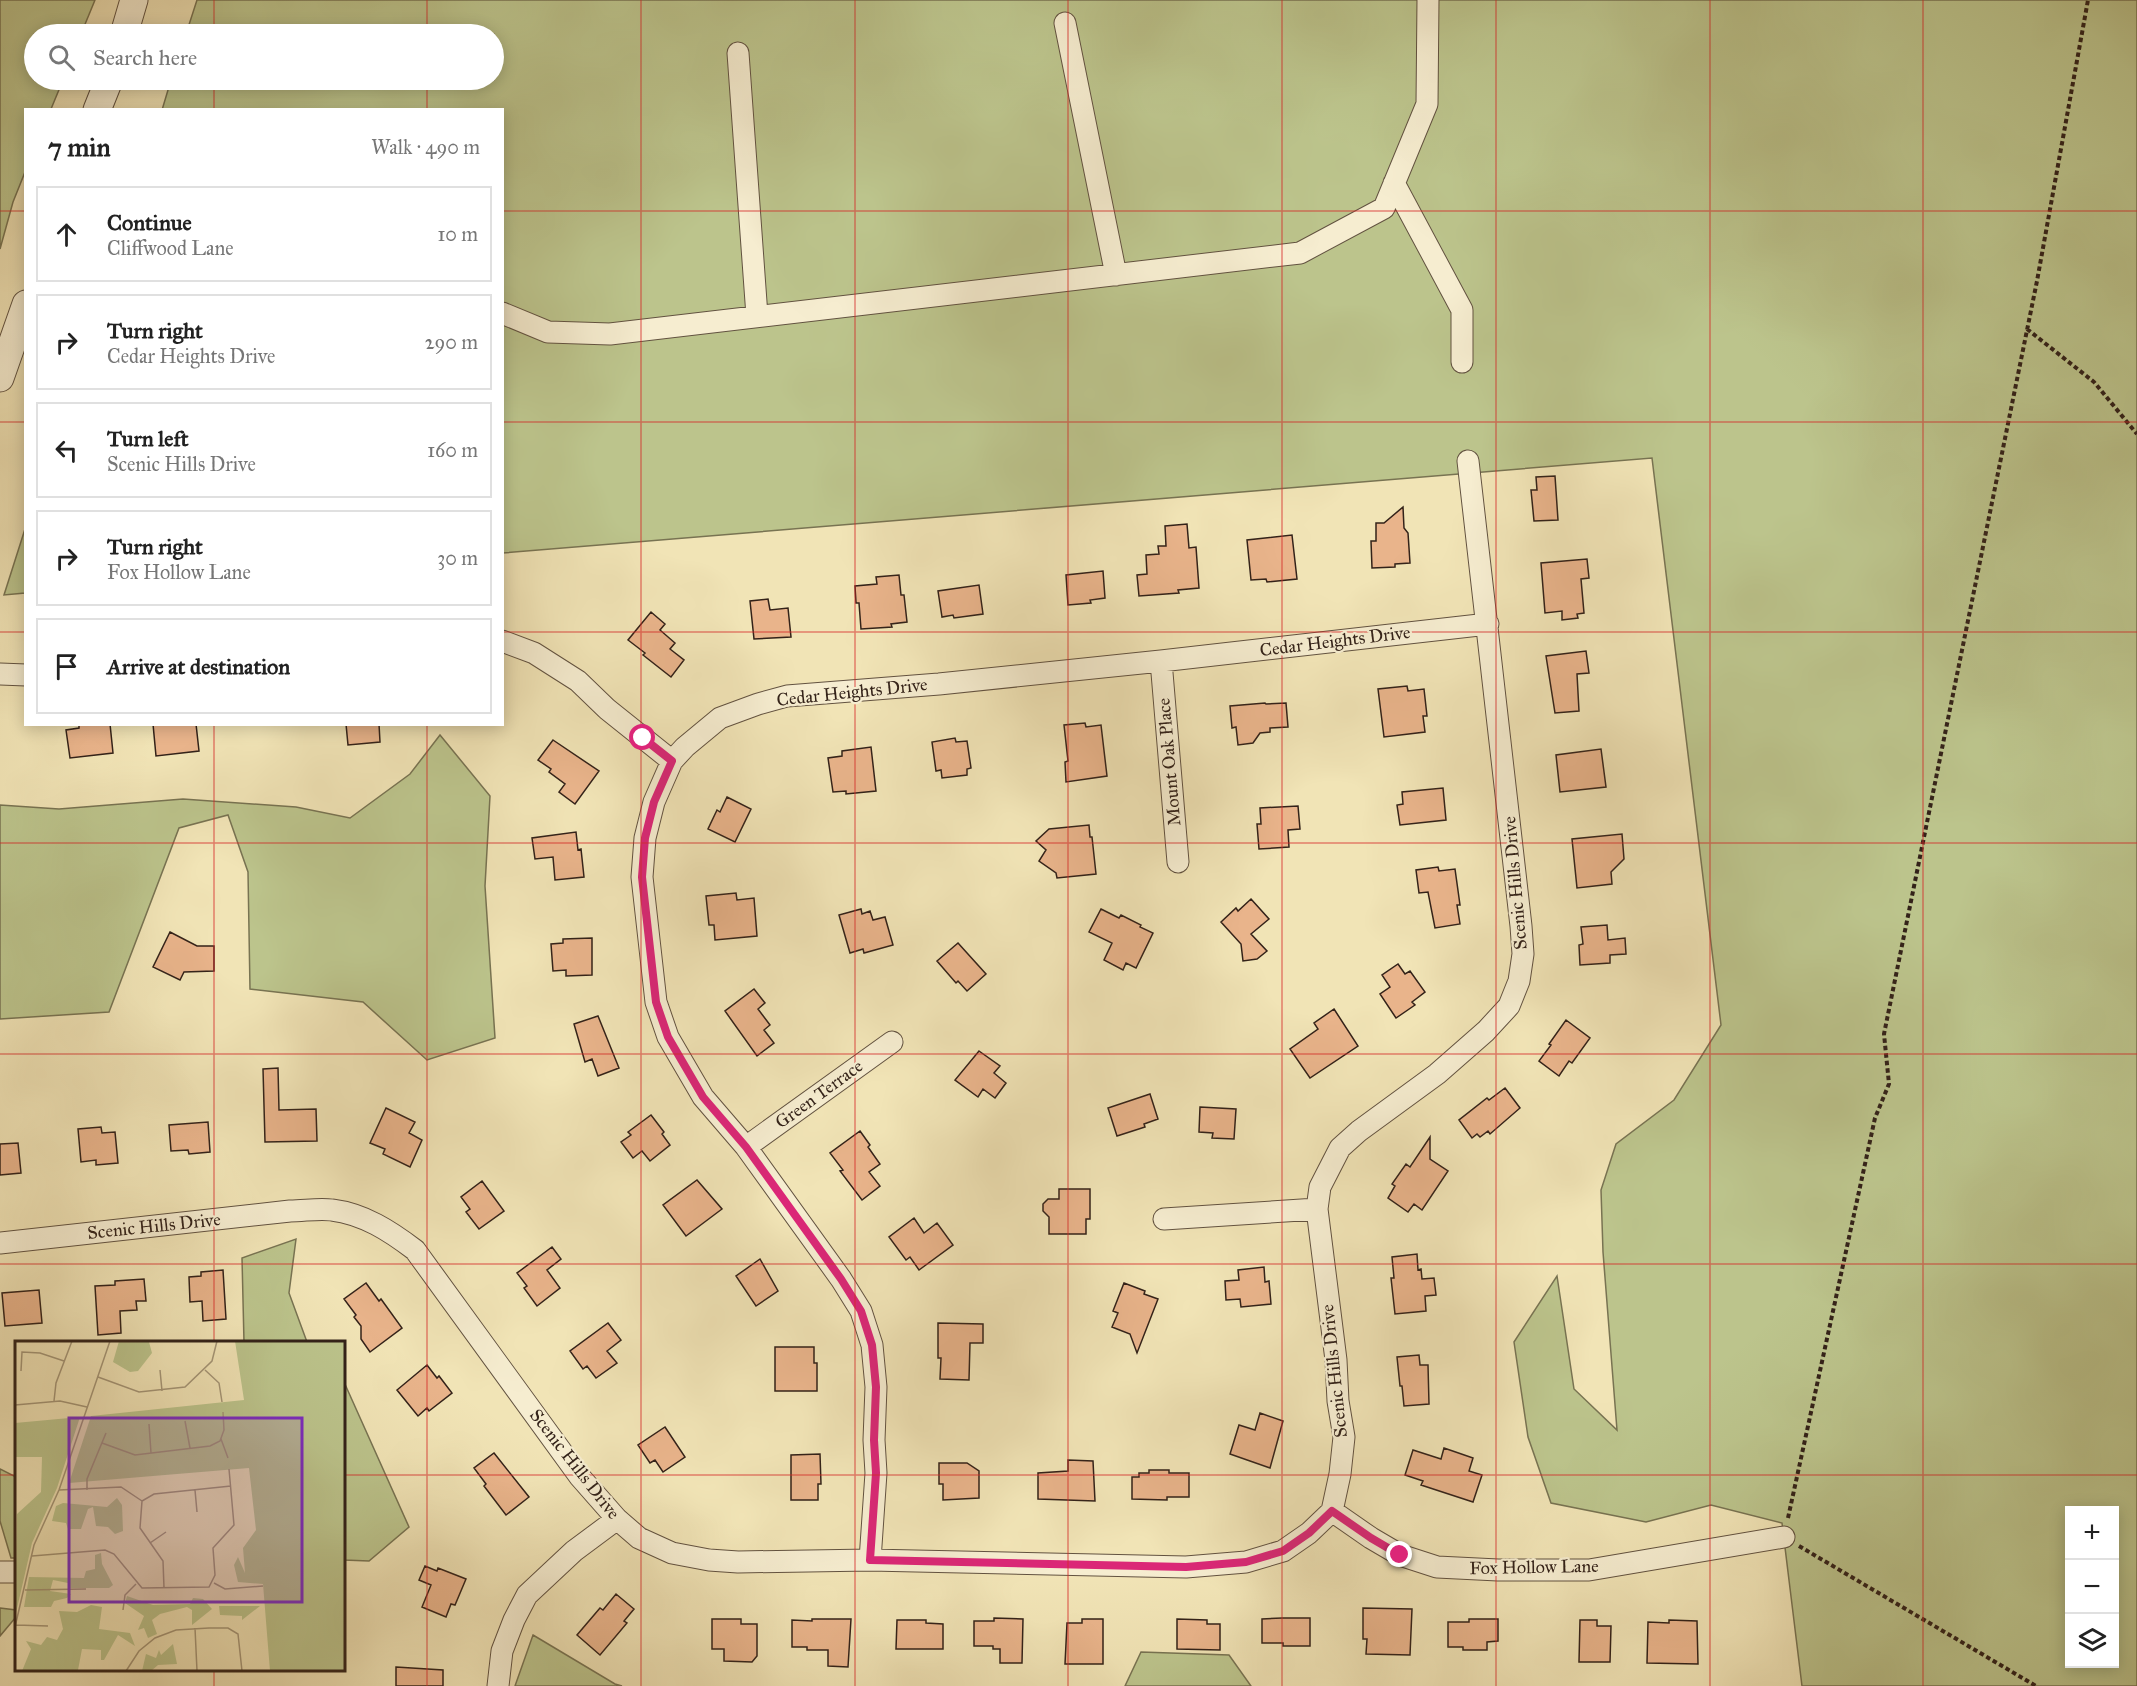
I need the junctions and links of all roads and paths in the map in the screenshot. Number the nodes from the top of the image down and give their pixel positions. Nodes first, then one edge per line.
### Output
1 (134, 0) edge
2 (1428, 0) edge
3 (2088, 0) edge
4 (1065, 23) dead end
5 (127, 24) edge
6 (738, 54) dead end
7 (105, 90) edge
8 (98, 108) edge
9 (1394, 183) junction
10 (1116, 275) junction
11 (24, 310) edge
12 (504, 314) edge
13 (757, 316) junction
14 (2027, 329) junction
15 (1462, 362) dead end
16 (0, 378) edge
17 (2137, 434) edge
18 (1468, 461) dead end
19 (1488, 624) junction
20 (504, 642) edge
21 (1161, 661) junction
22 (0, 674) edge
23 (24, 675) edge
24 (672, 761) junction
25 (1178, 862) dead end
26 (892, 1042) dead end
27 (746, 1147) junction
28 (1317, 1209) junction
29 (1164, 1219) dead end
30 (0, 1243) edge
31 (1332, 1511) junction
32 (617, 1519) junction
33 (1784, 1537) junction
34 (870, 1560) junction
35 (498, 1686) edge
36 (2036, 1686) edge

1 - 5 street
2 - 9 street
3 - 14 path
4 - 10 street
6 - 13 street
7 - 8 street
9 - 10 street
9 - 15 street
10 - 13 street
11 - 16 street
12 - 13 street
14 - 17 path
14 - 33 path
18 - 19 street, Scenic Hills Drive
19 - 21 street, Cedar Heights Drive
19 - 28 street, Scenic Hills Drive
20 - 24 street
21 - 24 street, Cedar Heights Drive
21 - 25 street, Mount Oak Place
22 - 23 street
24 - 27 street, Cedar Heights Drive
26 - 27 street, Green Terrace
27 - 34 street, Cedar Heights Drive
28 - 29 street
28 - 31 street, Scenic Hills Drive
30 - 32 street, Scenic Hills Drive
31 - 33 street, Fox Hollow Lane
31 - 34 street, Scenic Hills Drive
32 - 34 street, Scenic Hills Drive
32 - 35 street
33 - 36 path

